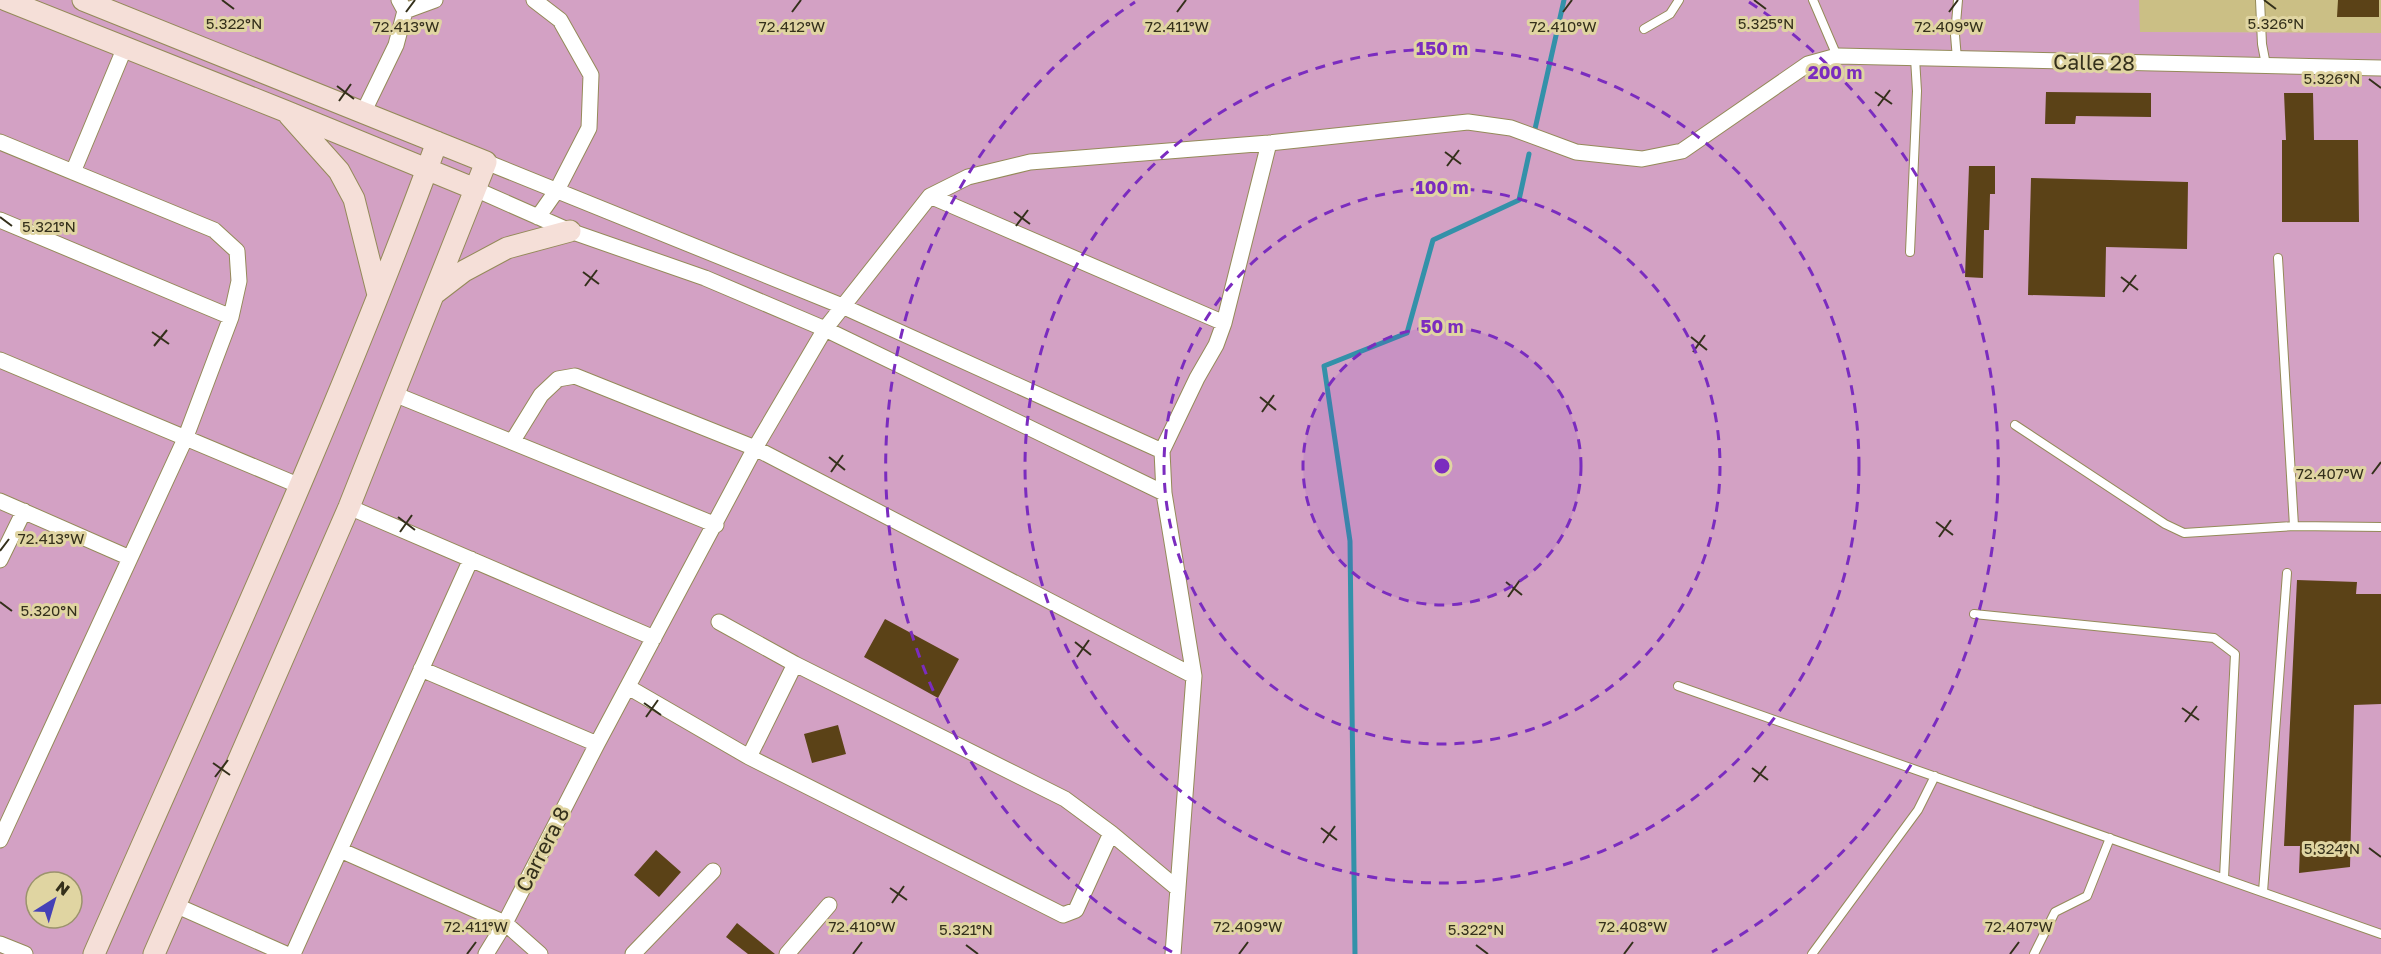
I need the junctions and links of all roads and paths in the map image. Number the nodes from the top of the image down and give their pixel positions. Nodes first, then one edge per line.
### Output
1 (6, 0) edge
2 (83, 0) edge
3 (435, 0) edge
4 (534, 0) edge
5 (1679, 0) edge
6 (1813, 0) edge
7 (1958, 0) edge
8 (2260, 0) edge
9 (402, 5) edge
10 (1644, 29) dead end
11 (125, 47) junction
12 (1837, 56) junction
13 (1915, 58) junction
14 (1957, 59) junction
15 (2266, 65) junction
16 (2381, 69) edge
17 (285, 111) junction
18 (363, 113) junction
19 (0, 142) edge
20 (437, 142) junction
21 (1269, 143) junction
22 (486, 162) junction
23 (427, 170) junction
24 (73, 172) junction
25 (475, 189) junction
26 (558, 190) junction
27 (930, 196) junction
28 (538, 217) junction
29 (0, 220) edge
30 (570, 231) junction
31 (1910, 252) dead end
32 (2278, 258) dead end
33 (378, 295) junction
34 (434, 295) junction
35 (842, 306) junction
36 (231, 317) junction
37 (1224, 323) junction
38 (825, 329) junction
39 (0, 360) edge
40 (394, 394) junction
41 (2015, 425) dead end
42 (185, 439) junction
43 (512, 442) junction
44 (755, 448) junction
45 (1162, 452) junction
46 (300, 486) junction
47 (1164, 493) junction
48 (0, 501) edge
49 (349, 507) junction
50 (24, 511) junction
51 (716, 525) junction
52 (2294, 526) junction
53 (2381, 528) edge
54 (130, 558) junction
55 (471, 559) junction
56 (0, 560) edge
57 (2287, 573) dead end
58 (1974, 614) dead end
59 (719, 621) dead end
60 (654, 638) junction
61 (795, 664) junction
62 (421, 669) junction
63 (1194, 676) junction
64 (1678, 686) dead end
65 (628, 687) junction
66 (597, 744) junction
67 (749, 757) junction
68 (1935, 776) junction
69 (1111, 833) junction
70 (2110, 838) junction
71 (0, 840) edge
72 (340, 850) junction
73 (713, 871) dead end
74 (2224, 878) junction
75 (1178, 890) junction
76 (2263, 892) junction
77 (175, 905) junction
78 (829, 905) dead end
79 (504, 923) junction
80 (2381, 934) edge
81 (0, 944) edge
82 (25, 954) edge
83 (94, 954) edge
84 (154, 954) edge
85 (285, 954) edge
86 (293, 954) edge
87 (486, 954) edge
88 (540, 954) edge
89 (633, 954) edge
90 (787, 954) edge
91 (1173, 954) edge
92 (1812, 954) edge
93 (2034, 954) edge

1 - 11 main road
2 - 18 main road
3 - 9 street
4 - 26 street
5 - 10 lane
6 - 12 lane
7 - 14 lane
8 - 15 lane
9 - 18 street
11 - 17 main road
11 - 24 street
12 - 13 street, Calle 28
12 - 21 street, Calle 28
13 - 14 street, Calle 28
13 - 31 lane
14 - 15 street, Calle 28
15 - 16 street, Calle 28
17 - 23 main road
17 - 33 main road
18 - 20 main road
19 - 24 street
20 - 22 main road
20 - 23 main road
21 - 27 street, Calle 28
21 - 37 street
22 - 25 main road
22 - 26 street
23 - 25 main road
23 - 33 main road
24 - 36 street
25 - 28 street
25 - 34 main road
26 - 28 street
26 - 35 street
27 - 35 street, Carrera 8
27 - 37 street
28 - 30 street
29 - 36 street
30 - 34 main road
30 - 38 street
32 - 52 lane
33 - 46 main road
34 - 40 main road
35 - 38 street, Carrera 8
35 - 45 street
36 - 42 street
37 - 45 street
38 - 44 street, Carrera 8
38 - 47 street
39 - 42 street
40 - 43 street
40 - 49 main road
41 - 52 lane
42 - 46 street
42 - 54 street
43 - 44 street
43 - 51 street
44 - 51 street, Carrera 8
44 - 63 street
45 - 47 street
46 - 83 main road
47 - 63 street
48 - 50 street
49 - 55 street
49 - 77 main road
50 - 54 street
50 - 56 street
51 - 60 street, Carrera 8
52 - 53 lane
54 - 71 street
55 - 60 street
55 - 62 street
57 - 76 lane
58 - 74 lane
59 - 61 street
60 - 65 street, Carrera 8
61 - 67 street
61 - 69 street
62 - 66 street
62 - 72 street
63 - 75 street
64 - 68 lane
65 - 66 street, Carrera 8
65 - 67 street
66 - 79 street, Carrera 8
67 - 69 street
68 - 70 lane
68 - 92 lane
69 - 75 street
70 - 74 lane
70 - 93 lane
72 - 79 street
72 - 86 street
73 - 89 street
74 - 76 lane
75 - 91 street
76 - 80 lane
77 - 84 main road
77 - 85 street
78 - 90 street
79 - 87 street, Carrera 8
79 - 88 street
81 - 82 street

